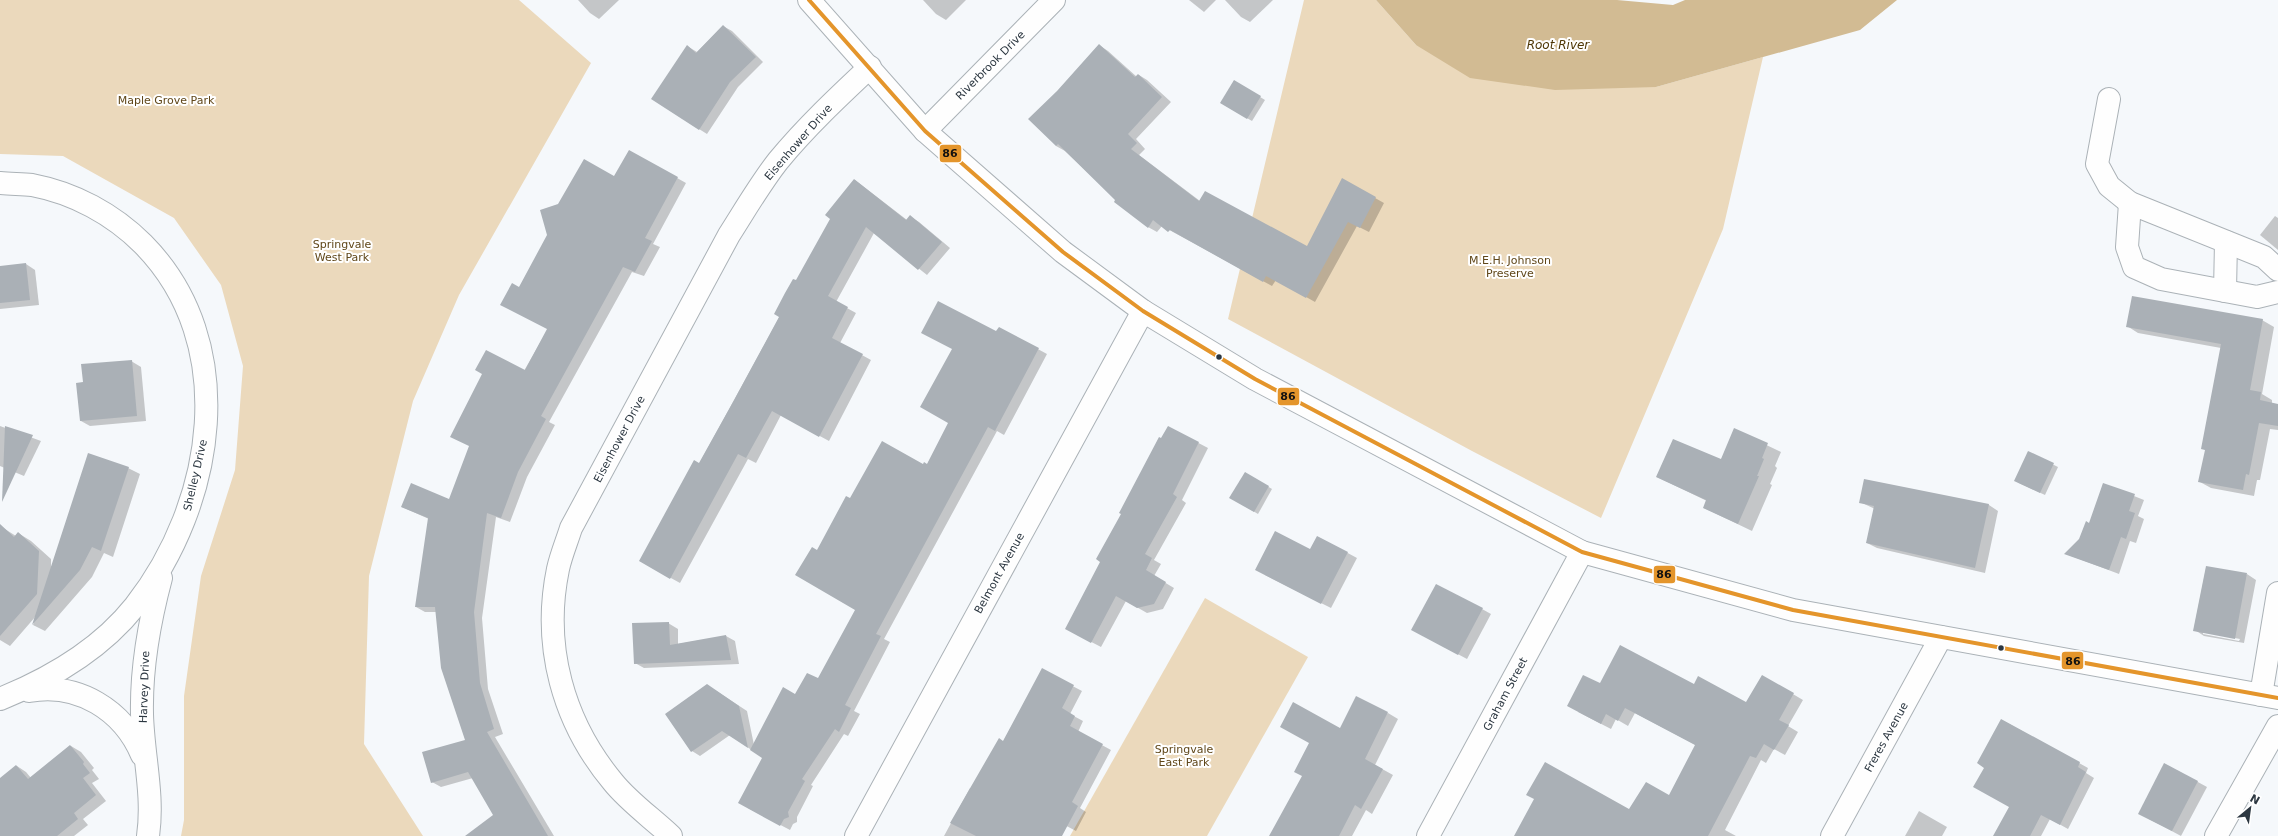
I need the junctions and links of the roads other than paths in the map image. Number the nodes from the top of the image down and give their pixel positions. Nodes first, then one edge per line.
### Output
1 (808, 0) edge
2 (1054, 0) edge
3 (870, 68) junction
4 (2109, 99) dead end
5 (925, 131) junction
6 (0, 183) edge
7 (2130, 203) junction
8 (2226, 242) junction
9 (2278, 270) edge
10 (2225, 291) junction
11 (2278, 292) edge
12 (1142, 311) junction
13 (175, 542) junction
14 (1582, 552) junction
15 (2278, 593) edge
16 (1940, 637) junction
17 (6, 697) edge
18 (2269, 697) edge
19 (2278, 726) edge
20 (148, 774) junction
21 (148, 836) edge
22 (671, 836) edge
23 (856, 836) edge
24 (1428, 836) edge
25 (1832, 836) edge
26 (2216, 836) edge

1 - 3 street
2 - 5 street, Riverbrook Drive
3 - 5 street
3 - 22 street, Eisenhower Drive
4 - 7 street
5 - 12 street
6 - 13 street, Shelley Drive
7 - 8 street
7 - 10 street
8 - 9 street
8 - 10 street
10 - 11 street
12 - 14 street
12 - 23 street, Belmont Avenue
13 - 17 street, Shelley Drive
13 - 20 street, Harvey Drive
14 - 16 street
14 - 24 street, Graham Street
15 - 18 street
16 - 18 street
16 - 25 street, Freres Avenue
17 - 20 street
19 - 26 street
20 - 21 street, Harvey Drive

